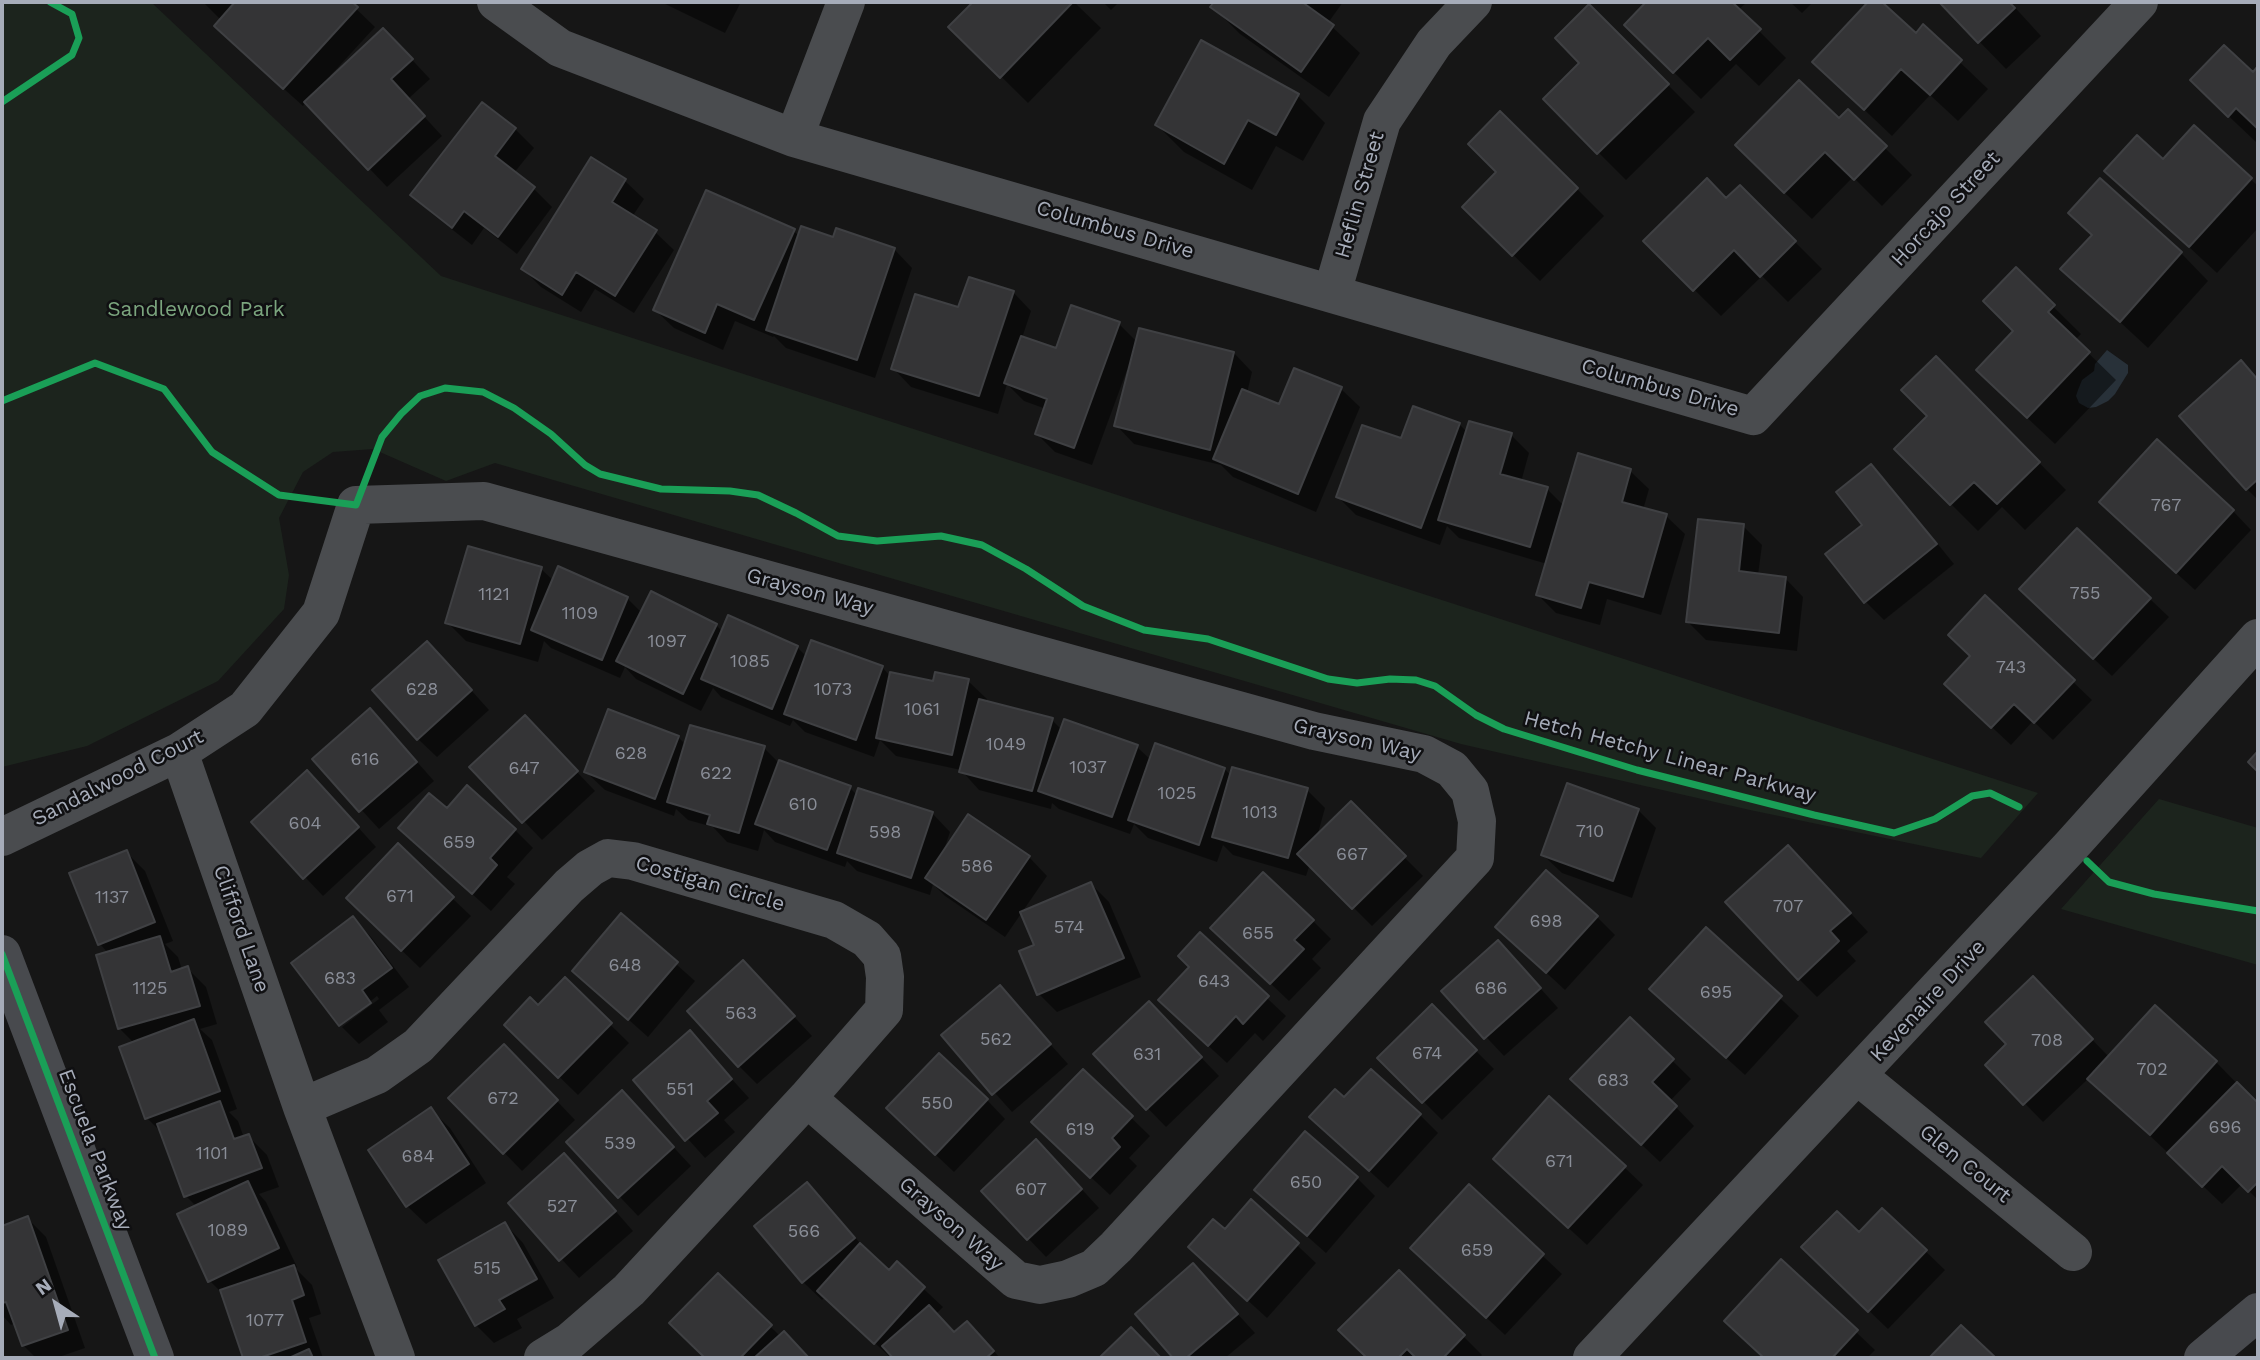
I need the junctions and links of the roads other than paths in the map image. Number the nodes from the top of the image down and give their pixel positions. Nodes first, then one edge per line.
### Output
1 (496, 2) edge
2 (846, 2) edge
3 (1473, 2) edge
4 (2140, 2) edge
5 (794, 138) junction
6 (1332, 293) junction
7 (1753, 415) joint
8 (484, 501) joint
9 (2258, 638) edge
10 (179, 752) junction
11 (2, 837) edge
12 (2, 954) edge
13 (1858, 1076) junction
14 (807, 1098) junction
15 (302, 1107) junction
16 (2073, 1252) dead end
17 (2258, 1312) edge
18 (566, 1353) edge
19 (155, 1358) edge
20 (397, 1358) edge
21 (1592, 1358) edge
22 (2203, 1358) edge

1 - 5 street, Columbus Drive
2 - 5 street
3 - 6 street, Heflin Street
4 - 7 street, Horcajo Street
5 - 6 street, Columbus Drive
6 - 7 street, Columbus Drive
8 - 10 street, Sandalwood Court
8 - 14 street, Grayson Way
9 - 13 street, Kevenaire Drive
10 - 11 street, Sandalwood Court
10 - 15 street, Clifford Lane
12 - 19 street, Escuela Parkway
13 - 16 street, Glen Court
13 - 21 street, Kevenaire Drive
14 - 15 street, Costigan Circle
14 - 18 street, Costigan Circle
15 - 20 street
17 - 22 street

